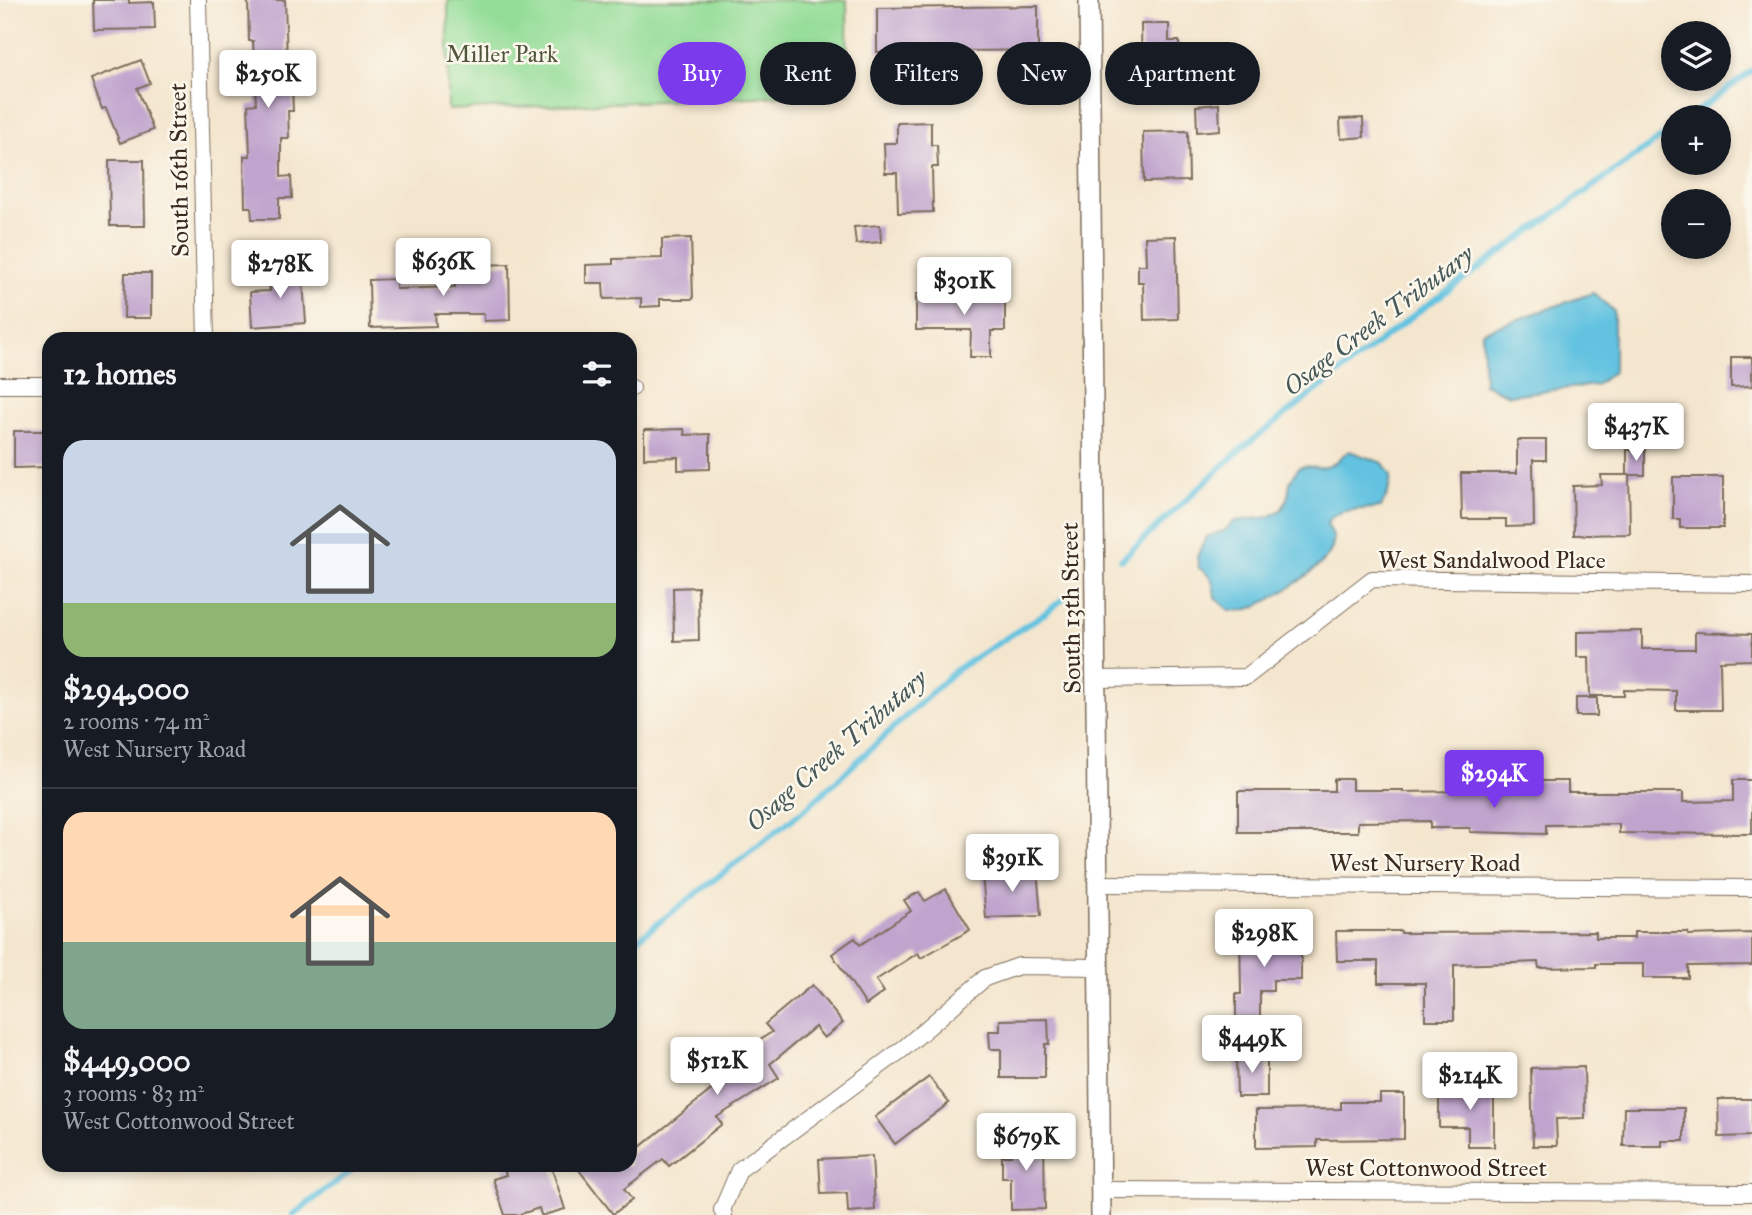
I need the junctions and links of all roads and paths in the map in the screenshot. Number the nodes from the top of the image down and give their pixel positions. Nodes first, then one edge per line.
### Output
1 (198, 0) edge
2 (1089, 0) edge
3 (206, 332) edge
4 (0, 385) edge
5 (42, 386) edge
6 (1752, 584) edge
7 (1097, 679) junction
8 (1098, 884) junction
9 (1752, 888) edge
10 (1098, 967) junction
11 (1101, 1190) junction
12 (1752, 1193) edge
13 (724, 1215) edge
14 (1101, 1215) edge

1 - 3 street, South 16th Street
2 - 7 street, South 13th Street
4 - 5 street
6 - 7 street, West Sandalwood Place
7 - 8 street, South 13th Street
8 - 9 street, West Nursery Road
8 - 10 street, South 13th Street
10 - 11 street, South 13th Street
10 - 13 street
11 - 12 street, West Cottonwood Street
11 - 14 street, South 13th Street

